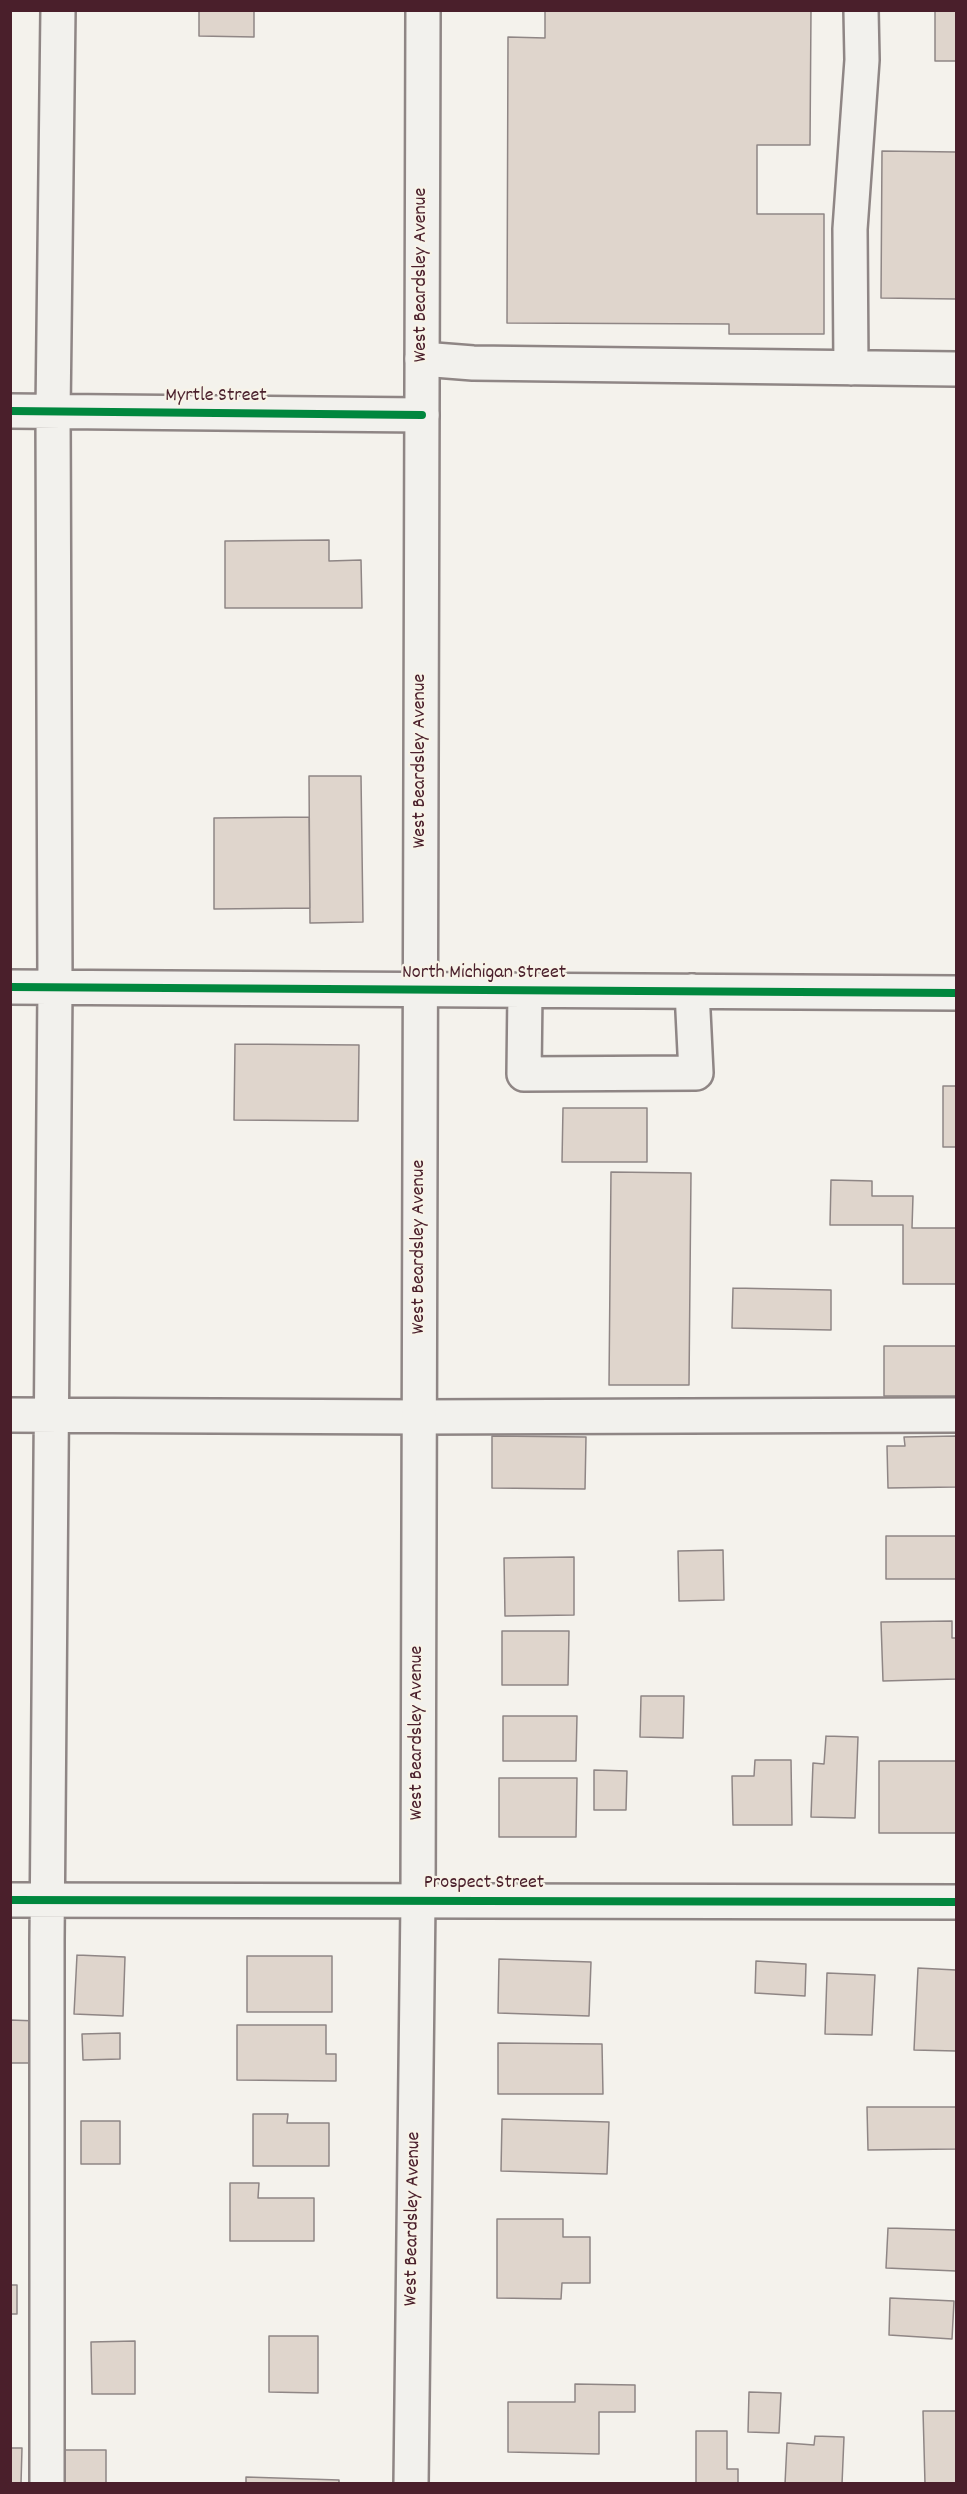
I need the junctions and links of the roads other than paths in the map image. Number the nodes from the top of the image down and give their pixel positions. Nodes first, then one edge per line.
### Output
1 (58, 10) edge
2 (423, 10) edge
3 (861, 10) edge
4 (422, 359) junction
5 (851, 368) junction
6 (957, 369) edge
7 (10, 411) edge
8 (52, 412) junction
9 (422, 415) junction
10 (10, 987) edge
11 (55, 987) junction
12 (420, 990) junction
13 (525, 990) junction
14 (693, 992) junction
15 (957, 993) edge
16 (10, 1415) edge
17 (52, 1415) junction
18 (957, 1415) edge
19 (419, 1417) junction
20 (10, 1899) edge
21 (48, 1900) junction
22 (418, 1901) junction
23 (957, 1902) edge
24 (47, 2484) edge
25 (411, 2484) edge

1 - 8 main road
2 - 4 main road, West Beardsley Avenue
3 - 5 main road
4 - 5 main road
4 - 9 main road, West Beardsley Avenue
5 - 6 main road
7 - 8 main road, Myrtle Street
8 - 9 main road, Myrtle Street
8 - 11 main road
9 - 12 main road, West Beardsley Avenue
10 - 11 main road, North Michigan Street
11 - 12 main road, North Michigan Street
11 - 17 main road
12 - 13 main road, North Michigan Street
12 - 19 main road, West Beardsley Avenue
13 - 14 main road, North Michigan Street
13 - 14 main road
14 - 15 main road, North Michigan Street
16 - 17 main road
17 - 19 main road
17 - 21 main road
18 - 19 main road
19 - 22 main road, West Beardsley Avenue
20 - 21 main road, Prospect Street
21 - 22 main road, Prospect Street
21 - 24 main road
22 - 23 main road, Prospect Street
22 - 25 main road, West Beardsley Avenue

